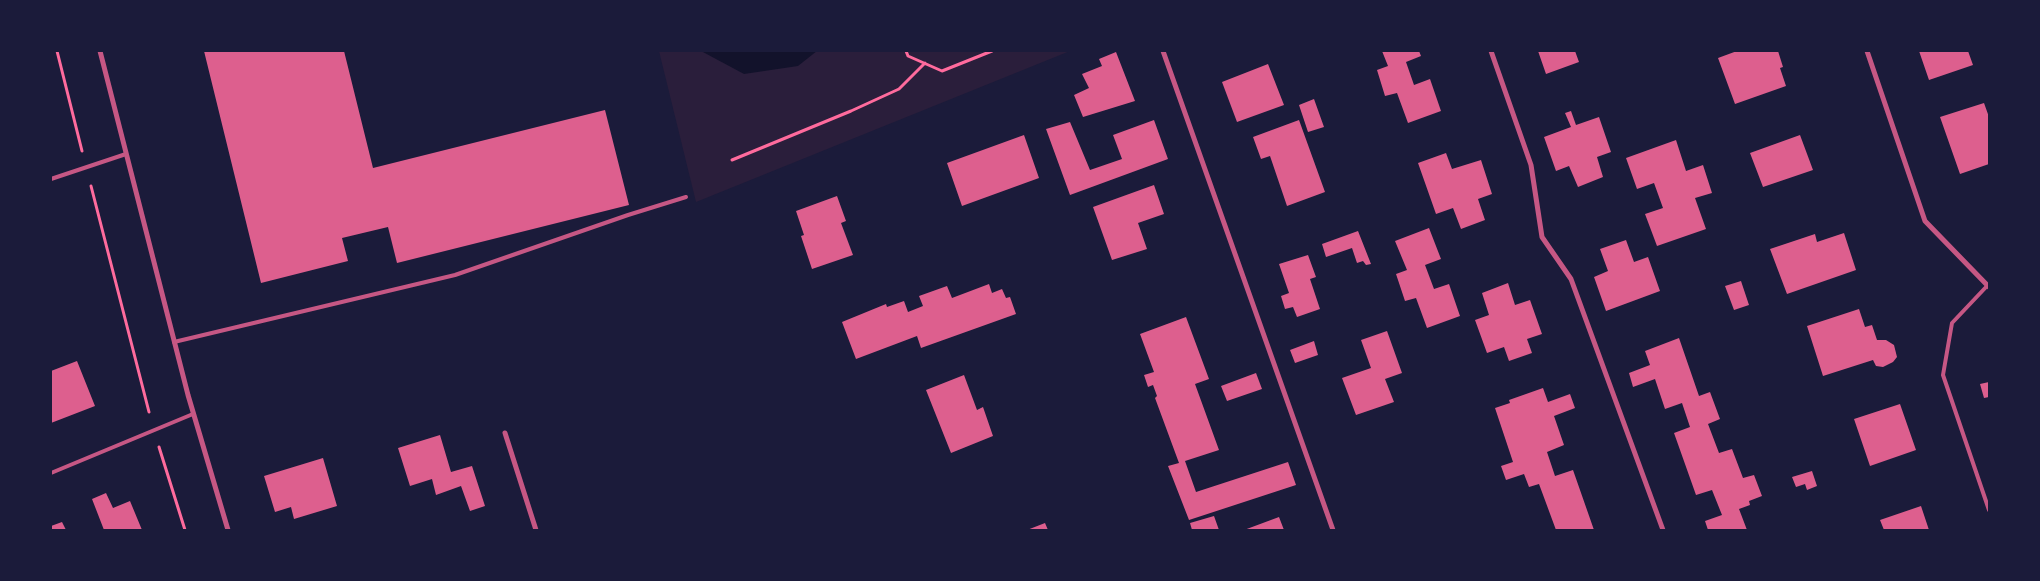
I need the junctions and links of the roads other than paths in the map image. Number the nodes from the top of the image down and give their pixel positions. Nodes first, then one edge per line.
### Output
1 (100, 51) edge
2 (1163, 51) edge
3 (1491, 51) edge
4 (1868, 51) edge
5 (126, 154) junction
6 (51, 179) edge
7 (686, 196) dead end
8 (1988, 286) edge
9 (174, 342) junction
10 (193, 414) junction
11 (505, 433) dead end
12 (51, 473) edge
13 (1989, 510) edge
14 (228, 530) edge
15 (536, 530) edge
16 (1334, 530) edge
17 (1663, 530) edge

1 - 5 street
2 - 16 street
3 - 17 street
4 - 8 street
5 - 6 lane
5 - 9 street
7 - 9 lane
8 - 13 lane
9 - 10 street
10 - 12 lane
10 - 14 street
11 - 15 street

